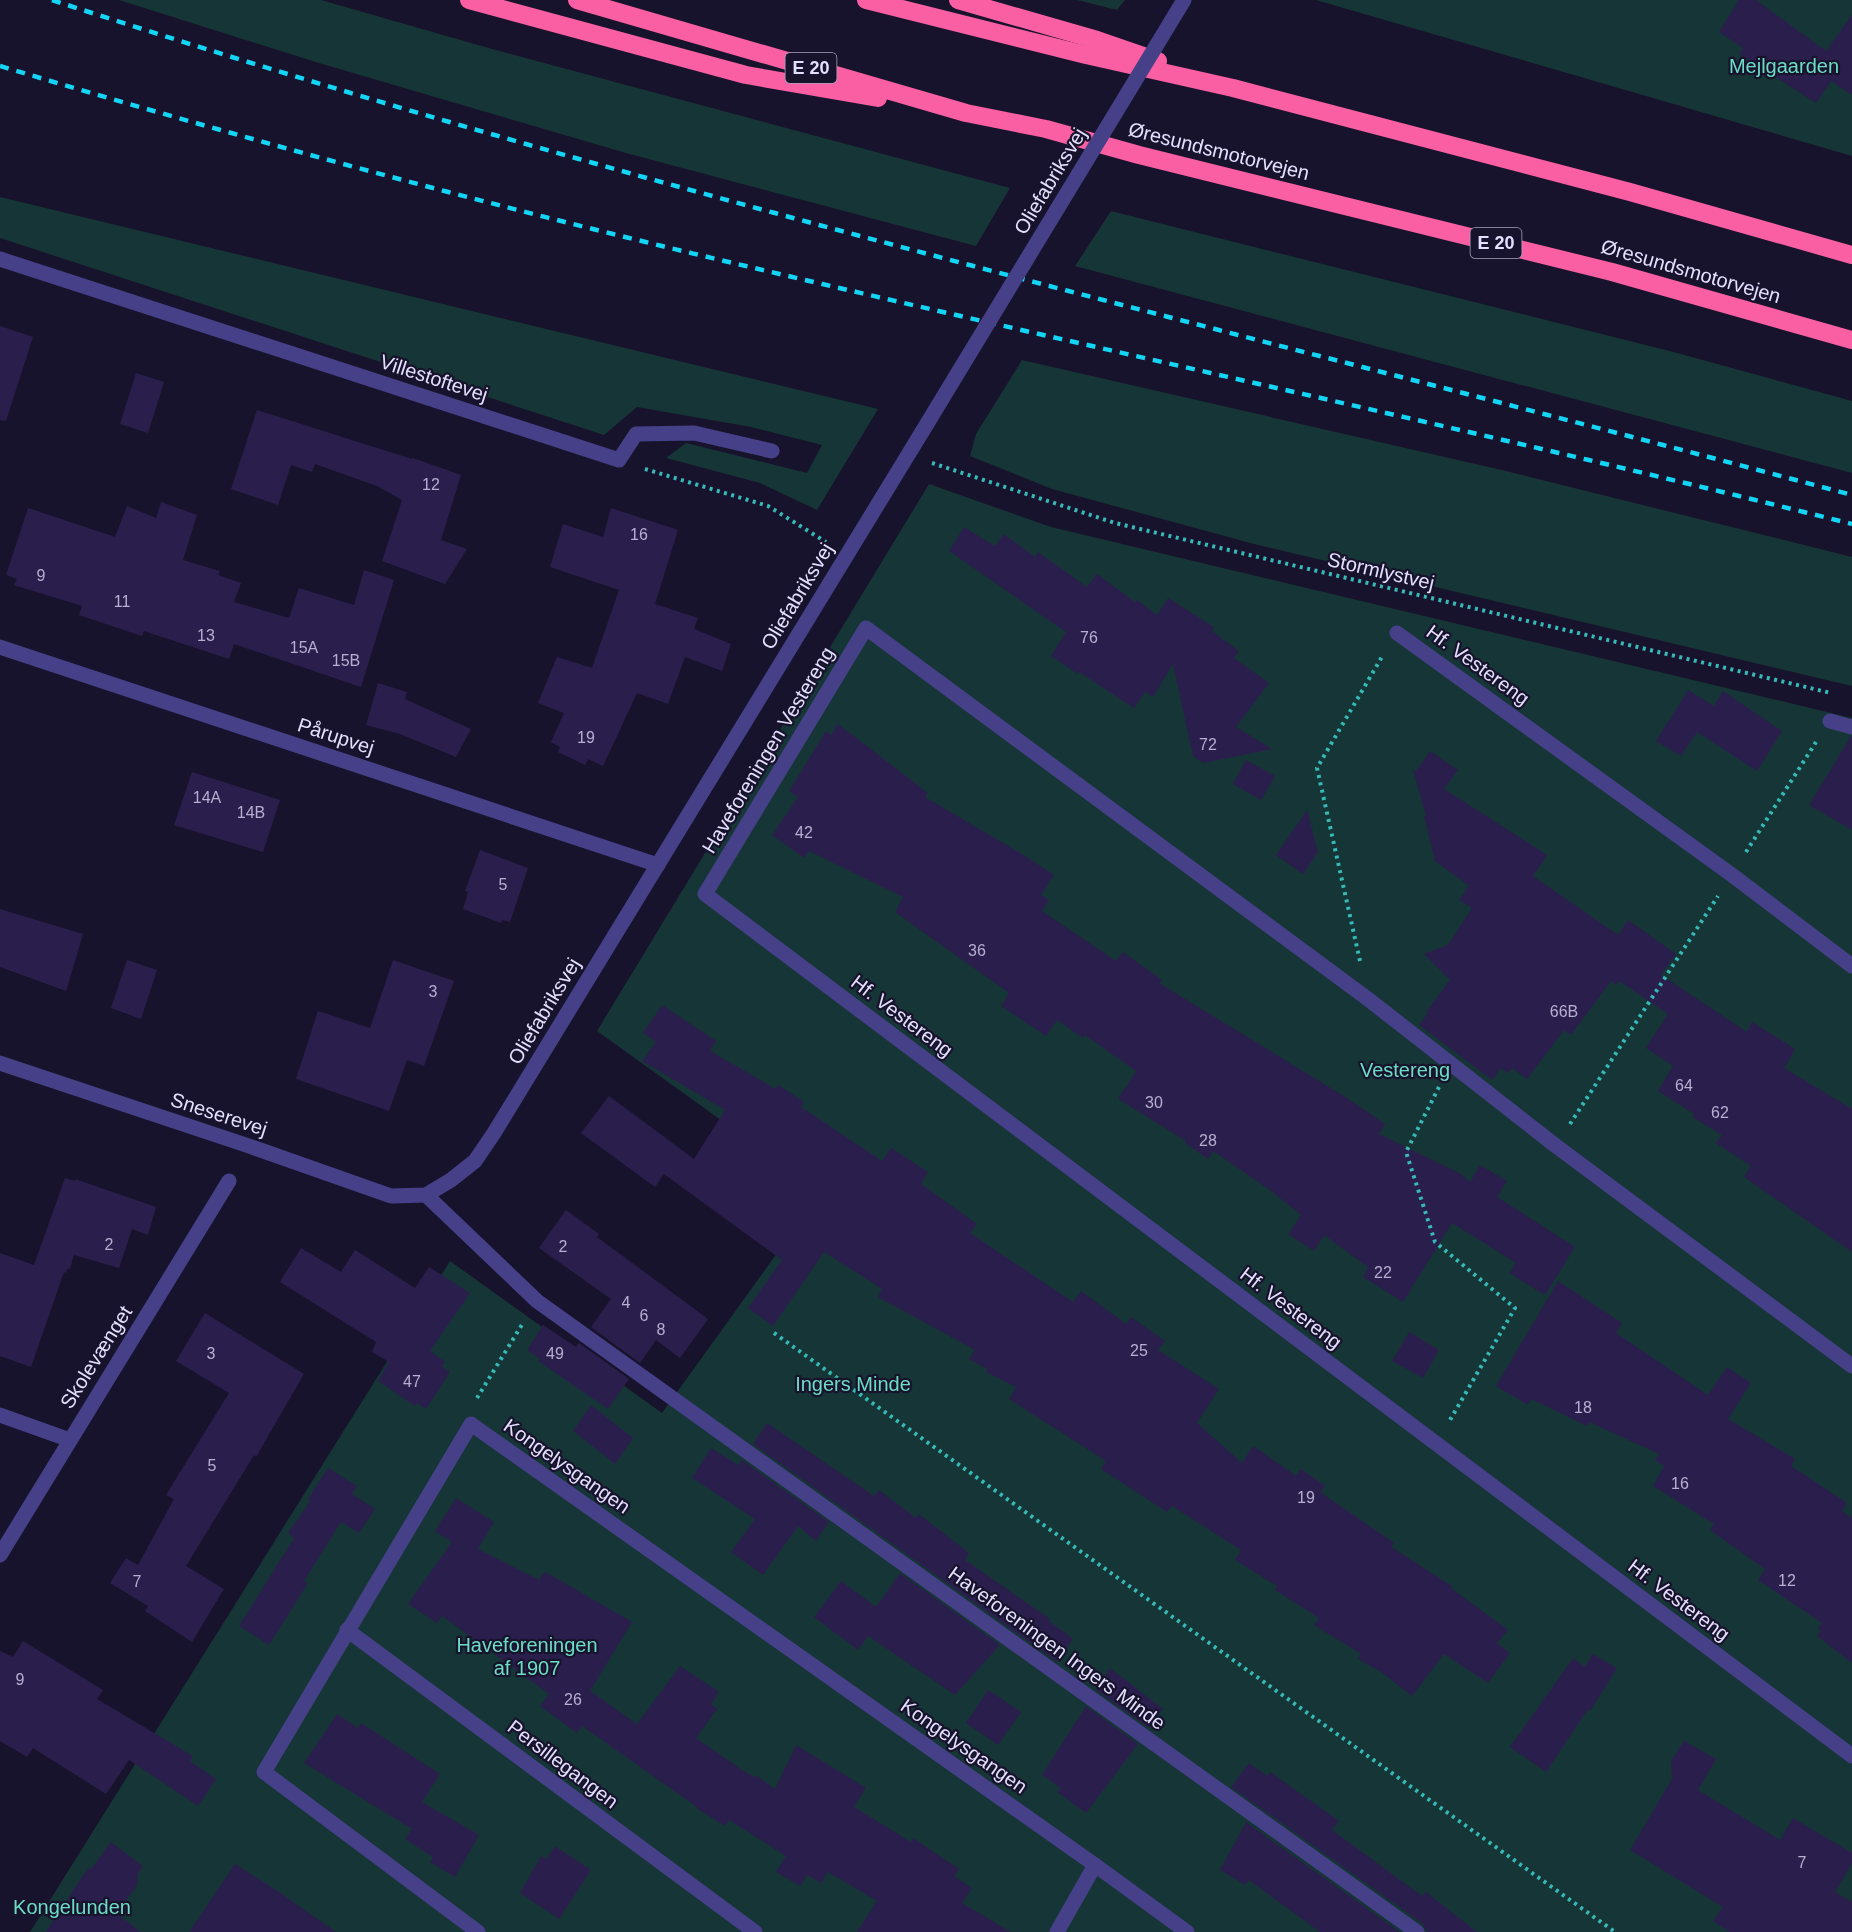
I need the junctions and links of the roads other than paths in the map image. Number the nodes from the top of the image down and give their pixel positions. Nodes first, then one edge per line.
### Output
1 (469, 0) edge
2 (577, 0) edge
3 (866, 0) edge
4 (958, 0) edge
5 (1184, 0) edge
6 (1233, 88) junction
7 (966, 113) junction
8 (1852, 255) edge
9 (0, 260) edge
10 (1852, 340) edge
11 (772, 450) dead end
12 (1397, 633) road end
13 (0, 647) edge
14 (1830, 721) road end
15 (1852, 727) edge
16 (658, 865) junction
17 (705, 894) joint
18 (1852, 966) edge
19 (0, 1064) edge
20 (229, 1181) dead end
21 (426, 1195) junction
22 (1852, 1366) edge
23 (0, 1415) edge
24 (70, 1440) junction
25 (0, 1554) edge
26 (347, 1630) junction
27 (1852, 1756) edge
28 (1095, 1865) junction
29 (478, 1932) edge
30 (755, 1932) edge
31 (1057, 1932) edge
32 (1187, 1932) edge
33 (1417, 1932) edge

1 - 7 highway
2 - 7 highway, Øresundsmotorvejen / E 20
3 - 6 highway
4 - 6 highway
5 - 16 street, Oliefabriksvej, bridge
6 - 8 highway
7 - 10 highway, Øresundsmotorvejen / E 20
9 - 11 street, Villestoftevej
12 - 18 street, Hf. Vestereng
13 - 16 street, Pårupvej
14 - 15 street
16 - 21 street, Oliefabriksvej
17 - 22 street, Haveforeningen Vestereng
17 - 27 street, Hf. Vestereng
19 - 21 street, Sneserevej
20 - 24 street, Skolevænget
21 - 33 street, Haveforeningen Ingers Minde
23 - 24 street
24 - 25 street, Skolevænget
26 - 28 street, Kongelysgangen
26 - 29 street
26 - 30 street, Persillegangen
28 - 31 street
28 - 32 street, Kongelysgangen

